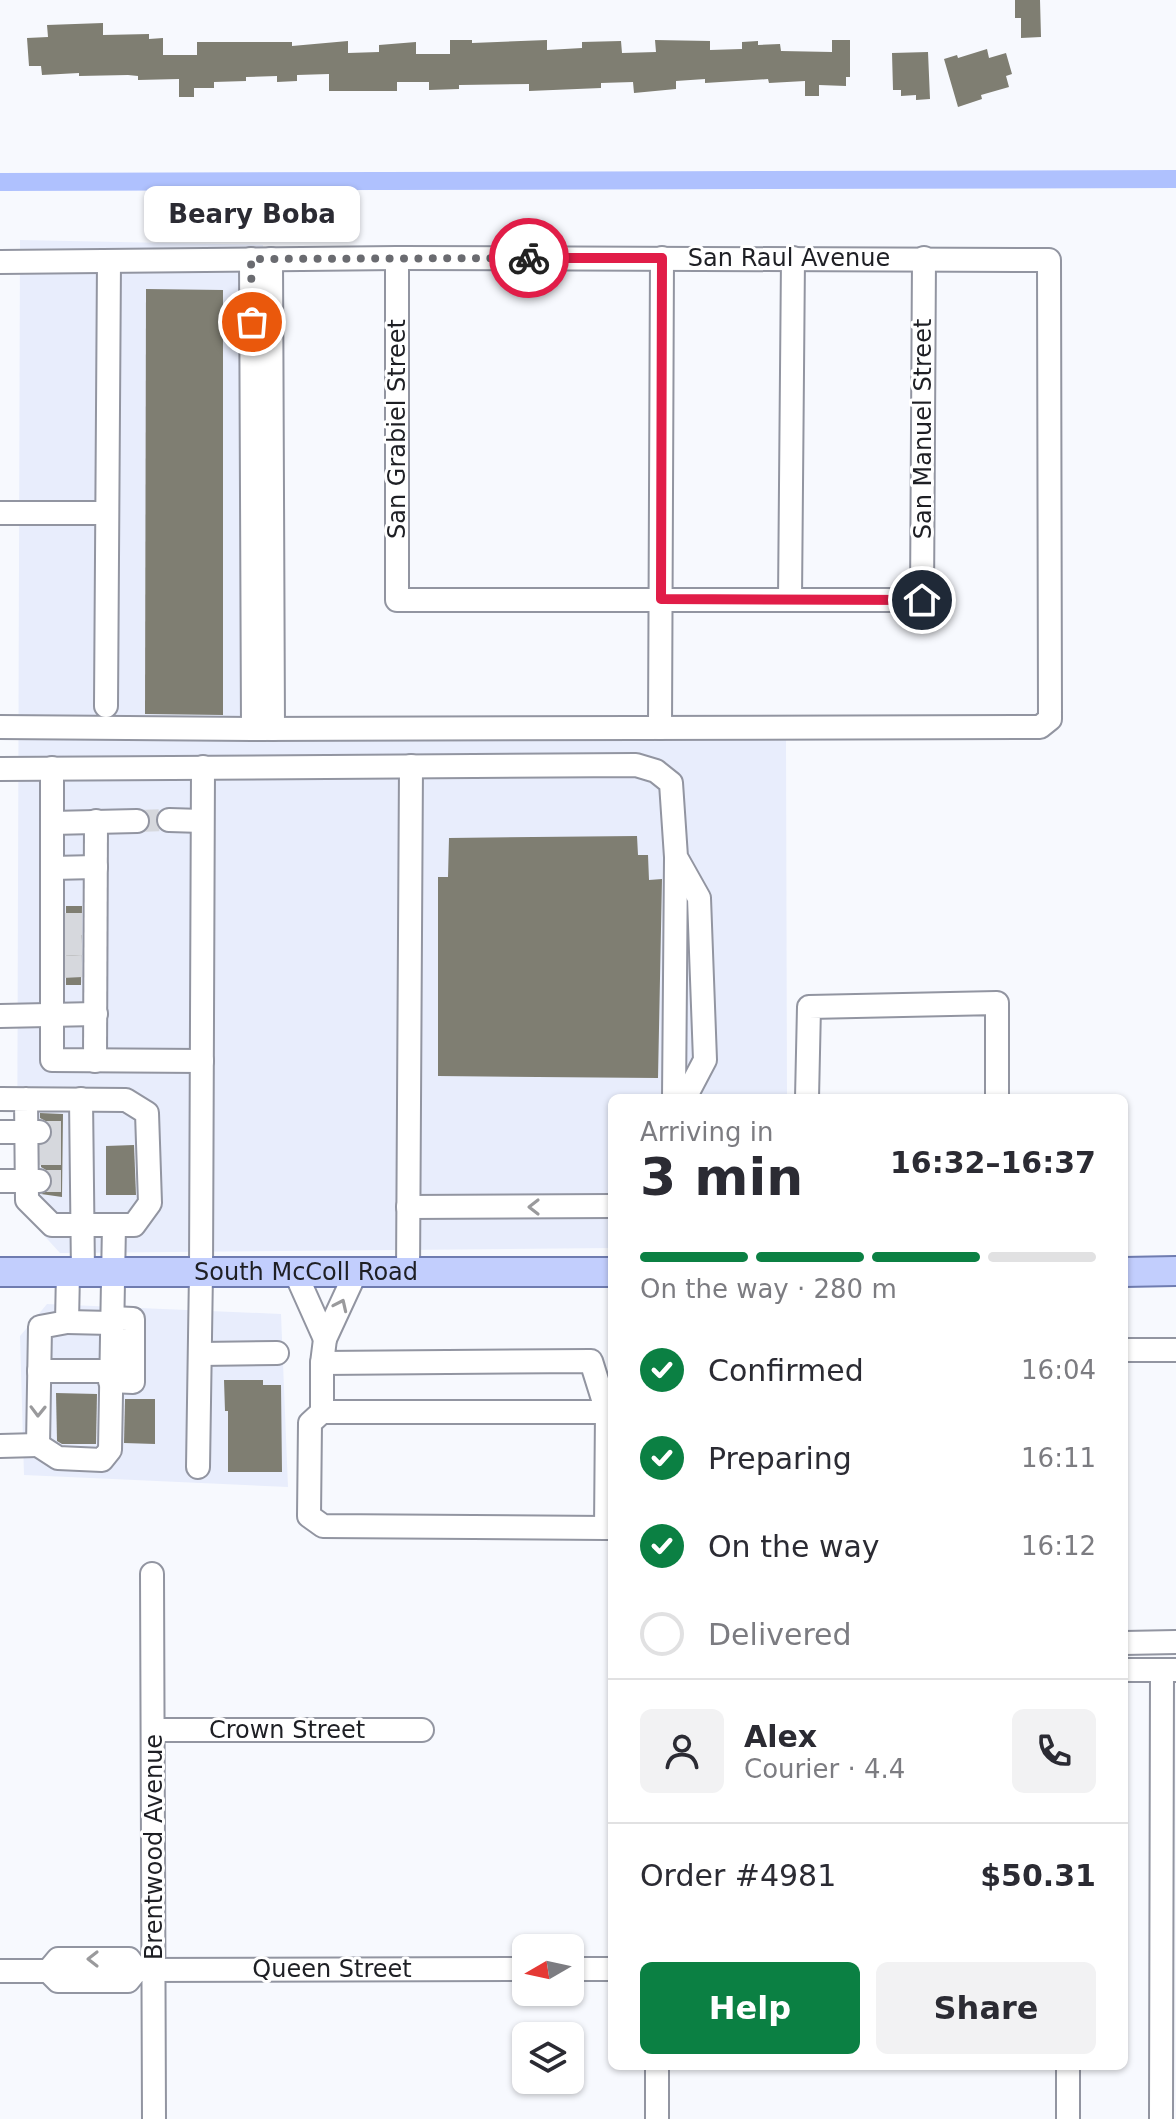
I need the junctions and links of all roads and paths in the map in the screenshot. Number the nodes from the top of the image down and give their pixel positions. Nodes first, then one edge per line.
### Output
1 (397, 258) junction
2 (662, 258) junction
3 (793, 258) junction
4 (924, 258) junction
5 (261, 259) junction
6 (109, 261) junction
7 (0, 262) edge
8 (0, 513) edge
9 (107, 513) junction
10 (661, 599) junction
11 (790, 599) junction
12 (106, 706) dead end
13 (0, 727) edge
14 (660, 728) junction
15 (263, 729) junction
16 (411, 766) junction
17 (203, 767) junction
18 (52, 768) junction
19 (0, 769) edge
20 (169, 820) tunnel mouth
21 (96, 821) junction
22 (137, 821) tunnel mouth
23 (202, 821) junction
24 (52, 823) junction
25 (676, 857) junction
26 (96, 867) junction
27 (52, 868) junction
28 (73, 945) junction
29 (96, 1014) junction
30 (52, 1015) junction
31 (0, 1016) edge
32 (95, 1061) junction
33 (202, 1061) junction
34 (674, 1094) edge
35 (687, 1094) edge
36 (807, 1094) edge
37 (997, 1094) edge
38 (0, 1099) edge
39 (26, 1099) junction
40 (81, 1099) junction
41 (0, 1132) edge
42 (33, 1143) junction
43 (0, 1181) edge
44 (33, 1181) junction
45 (608, 1206) edge
46 (408, 1207) junction
47 (114, 1225) junction
48 (82, 1226) junction
49 (1176, 1271) edge
50 (0, 1272) edge
51 (76, 1272) junction
52 (113, 1272) junction
53 (201, 1272) junction
54 (295, 1272) junction
55 (356, 1272) junction
56 (408, 1272) junction
57 (608, 1272) edge
58 (1128, 1272) edge
59 (111, 1320) junction
60 (67, 1322) junction
61 (325, 1339) junction
62 (1128, 1350) edge
63 (1176, 1350) edge
64 (277, 1353) dead end
65 (200, 1354) junction
66 (322, 1363) junction
67 (39, 1371) junction
68 (110, 1376) junction
69 (608, 1407) edge
70 (322, 1412) junction
71 (608, 1412) edge
72 (38, 1445) junction
73 (0, 1446) edge
74 (198, 1467) dead end
75 (608, 1528) edge
76 (152, 1574) dead end
77 (1176, 1642) edge
78 (1128, 1643) edge
79 (1128, 1670) edge
80 (1169, 1670) edge
81 (153, 1730) junction
82 (422, 1730) dead end
83 (1169, 1770) edge
84 (512, 1969) edge
85 (584, 1969) edge
86 (608, 1969) edge
87 (146, 1970) junction
88 (0, 1971) edge
89 (657, 2070) edge
90 (1068, 2070) edge
91 (154, 2119) edge
92 (657, 2119) edge
93 (1068, 2119) edge
94 (1161, 2119) edge

1 - 2 street, San Raul Avenue
1 - 5 street, San Raul Avenue
1 - 10 street, San Grabiel Street
2 - 3 street, San Raul Avenue
2 - 10 street
3 - 4 street, San Raul Avenue
3 - 11 street
4 - 11 street, San Manuel Street
4 - 14 street, San Raul Avenue
5 - 6 street, San Raul Avenue
5 - 15 street
6 - 7 street, San Raul Avenue
6 - 9 street
8 - 9 street
9 - 12 street
10 - 11 street
10 - 14 street
13 - 15 street
14 - 15 street
16 - 17 street
16 - 25 street
16 - 46 street
17 - 18 street
17 - 23 street
18 - 19 street
18 - 24 street
20 - 23 street
21 - 22 street
21 - 24 street
21 - 26 street
23 - 33 street
24 - 27 street
25 - 34 street
25 - 35 street
26 - 27 street
26 - 28 street
27 - 28 street
28 - 29 street
28 - 30 street
29 - 30 street
29 - 32 street
30 - 31 street
30 - 32 street
32 - 33 street
33 - 53 street
36 - 37 street
38 - 39 street
39 - 40 street
39 - 42 street
40 - 47 street
40 - 48 street
41 - 42 street
42 - 44 street
43 - 44 street
44 - 48 street
45 -> 46 street
46 - 56 street
47 - 48 street
47 - 52 street
48 - 51 street
49 - 58 main road
50 - 51 main road, South McColl Road
51 - 52 main road, South McColl Road
51 - 60 street
52 - 53 main road, South McColl Road
52 - 59 street
53 - 54 main road, South McColl Road
53 - 65 street
54 - 55 main road, South McColl Road
54 - 61 street
55 - 56 main road, South McColl Road
61 -> 55 street
56 - 57 main road, South McColl Road
59 - 60 street
59 - 68 street
60 - 67 street
61 - 66 street
62 - 63 street
64 - 65 street
65 - 74 street
66 - 69 street
66 - 70 street
67 - 68 street
67 -> 72 street
68 - 72 street
70 - 71 street
70 - 75 street
72 - 73 street
76 - 81 street, Brentwood Avenue
77 - 78 street
79 - 80 street
80 - 83 street
81 - 82 street, Crown Street
81 - 87 street, Brentwood Avenue
83 - 94 street
84 - 87 street, Queen Street
85 - 86 street
87 - 88 street, Queen Street
87 - 91 street, Brentwood Avenue
89 - 92 street
90 - 93 street

